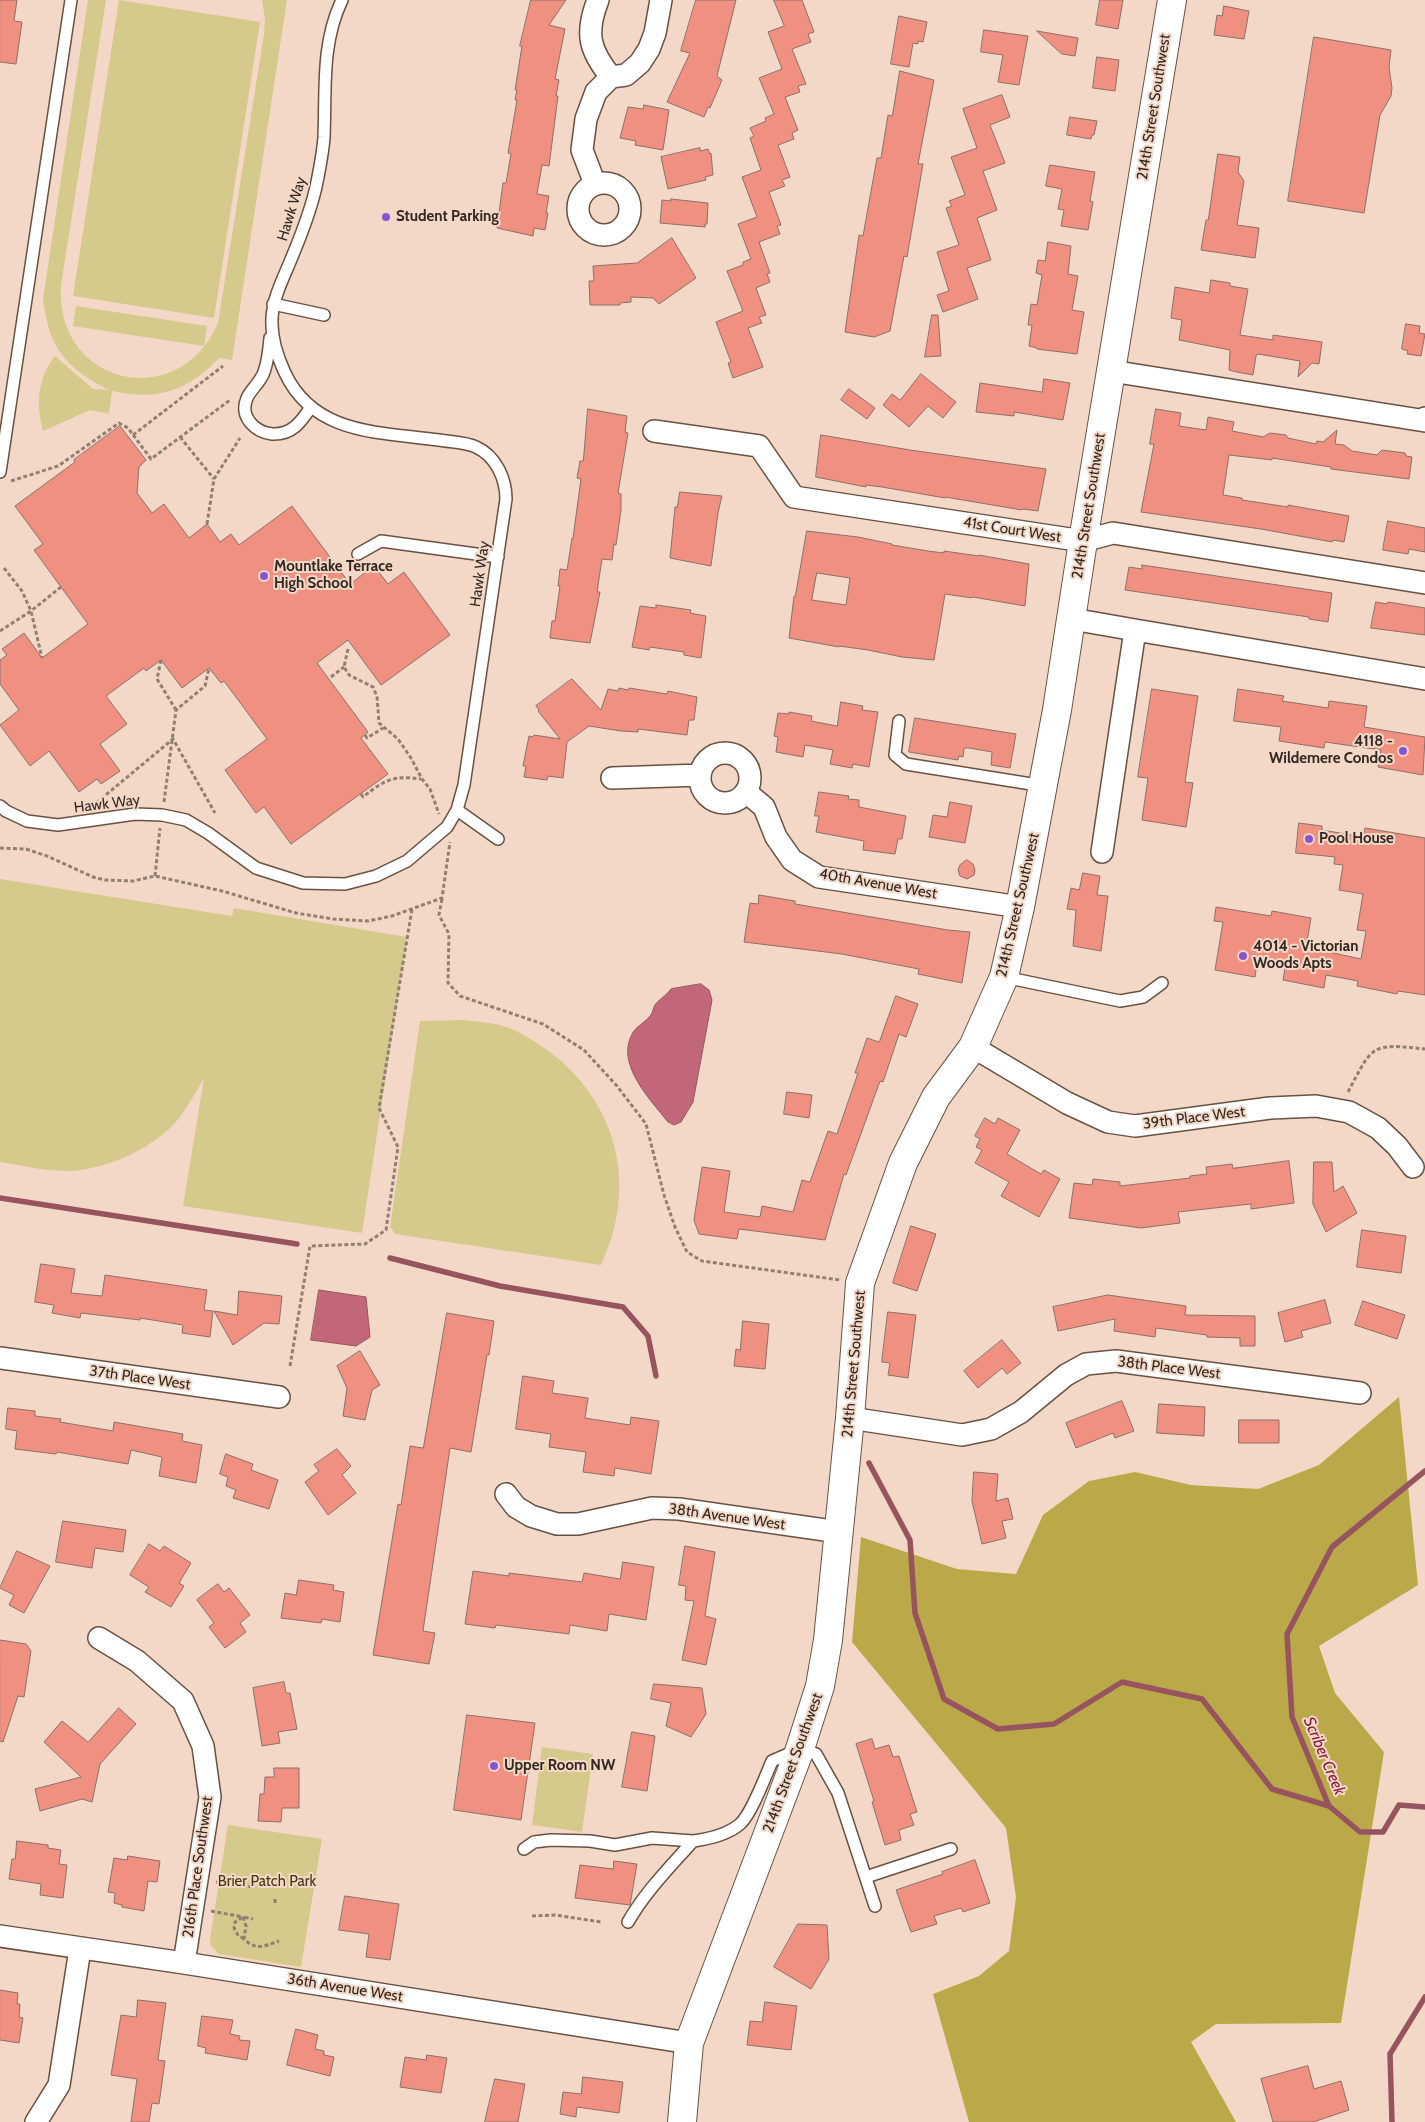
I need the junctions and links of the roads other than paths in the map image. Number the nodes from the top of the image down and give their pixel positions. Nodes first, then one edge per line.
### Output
1 (71, 0) edge
2 (342, 0) edge
3 (598, 0) edge
4 (661, 0) edge
5 (1172, 0) edge
6 (611, 77) junction
7 (595, 184) dead end
8 (273, 304) junction
9 (324, 315) dead end
10 (272, 329) junction
11 (1111, 371) junction
12 (311, 407) junction
13 (1425, 418) edge
14 (654, 431) dead end
15 (0, 472) edge
16 (1082, 541) junction
17 (358, 554) dead end
18 (498, 557) junction
19 (1425, 583) edge
20 (1072, 619) junction
21 (1135, 630) junction
22 (1425, 679) edge
23 (899, 721) dead end
24 (700, 775) junction
25 (612, 778) dead end
26 (1044, 786) junction
27 (746, 792) junction
28 (0, 806) edge
29 (457, 810) junction
30 (498, 839) dead end
31 (1102, 852) dead end
32 (1020, 907) junction
33 (1004, 978) junction
34 (1162, 983) dead end
35 (973, 1047) junction
36 (1413, 1167) dead end
37 (0, 1358) edge
38 (1360, 1392) dead end
39 (279, 1397) dead end
40 (850, 1418) junction
41 (506, 1494) dead end
42 (839, 1532) junction
43 (100, 1638) dead end
44 (800, 1749) junction
45 (693, 1841) junction
46 (524, 1849) dead end
47 (951, 1849) dead end
48 (866, 1877) junction
49 (875, 1906) dead end
50 (628, 1922) dead end
51 (0, 1936) edge
52 (80, 1949) junction
53 (184, 1963) junction
54 (689, 2044) junction
55 (36, 2122) edge
56 (682, 2122) edge

1 - 15 lane
2 - 8 lane, Hawk Way
3 - 6 street
4 - 6 street
5 - 11 street, 214th Street Southwest
6 - 7 street
8 - 9 lane
8 - 10 lane, Hawk Way
10 - 12 lane, Hawk Way
10 - 12 lane
11 - 13 street
11 - 16 street, 214th Street Southwest
12 - 18 lane, Hawk Way
14 - 16 street, 41st Court West
16 - 19 street, 41st Court West
16 - 20 street, 214th Street Southwest
17 - 18 lane
18 - 29 lane, Hawk Way
20 - 21 street
20 - 26 street, 214th Street Southwest
21 - 22 street
21 - 31 street
23 - 26 lane
24 - 25 street
24 - 27 street
24 - 27 street
26 - 32 street, 214th Street Southwest
27 - 32 street, 40th Avenue West
28 - 29 lane, Hawk Way
29 - 30 lane
32 - 33 street, 214th Street Southwest
33 - 34 lane
33 - 35 street, 214th Street Southwest
35 - 36 street, 39th Place West
35 - 40 street, 214th Street Southwest
37 - 39 street, 37th Place West
38 - 40 street, 38th Place West
40 - 42 street, 214th Street Southwest
41 - 42 street, 38th Avenue West
42 - 44 street, 214th Street Southwest
43 - 53 street, 216th Place Southwest
44 - 45 lane
44 - 48 lane
44 - 54 street, 214th Street Southwest
45 - 46 lane
45 - 50 lane
47 - 48 lane
48 - 49 lane
51 - 52 street, 36th Avenue West
52 - 53 street, 36th Avenue West
52 - 55 street
53 - 54 street, 36th Avenue West
54 - 56 street, 214th Street Southwest

